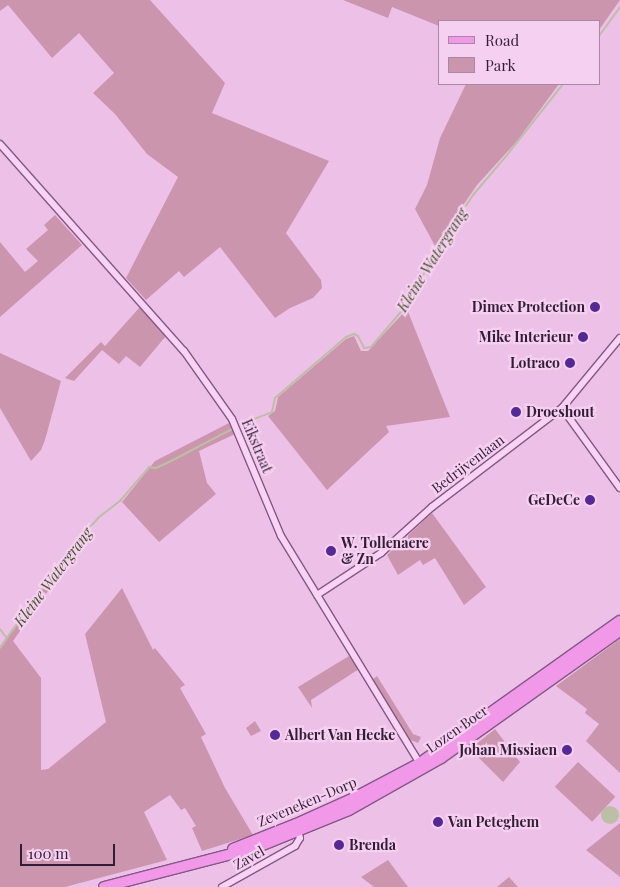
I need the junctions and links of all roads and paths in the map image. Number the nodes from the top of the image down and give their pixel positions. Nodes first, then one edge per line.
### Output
1 (0, 144) edge
2 (620, 338) edge
3 (562, 408) junction
4 (620, 488) edge
5 (317, 595) junction
6 (620, 621) edge
7 (620, 631) edge
8 (421, 766) junction
9 (297, 828) junction
10 (284, 833) junction
11 (288, 850) junction
12 (104, 887) edge
13 (222, 887) edge

1 - 5 street, Eikstraat
2 - 3 street, Bedrijvenlaan
3 - 4 street
3 - 5 street, Bedrijvenlaan
5 - 8 street, Eikstraat
6 - 8 main road, Lozen Boer
7 - 8 main road, Lozen Boer
8 - 9 main road, Zeveneken-Dorp
9 - 10 main road, Zeveneken-Dorp
9 - 11 street
10 - 11 street
10 - 12 main road, Zeveneken-Dorp
11 - 13 street, Zavel

